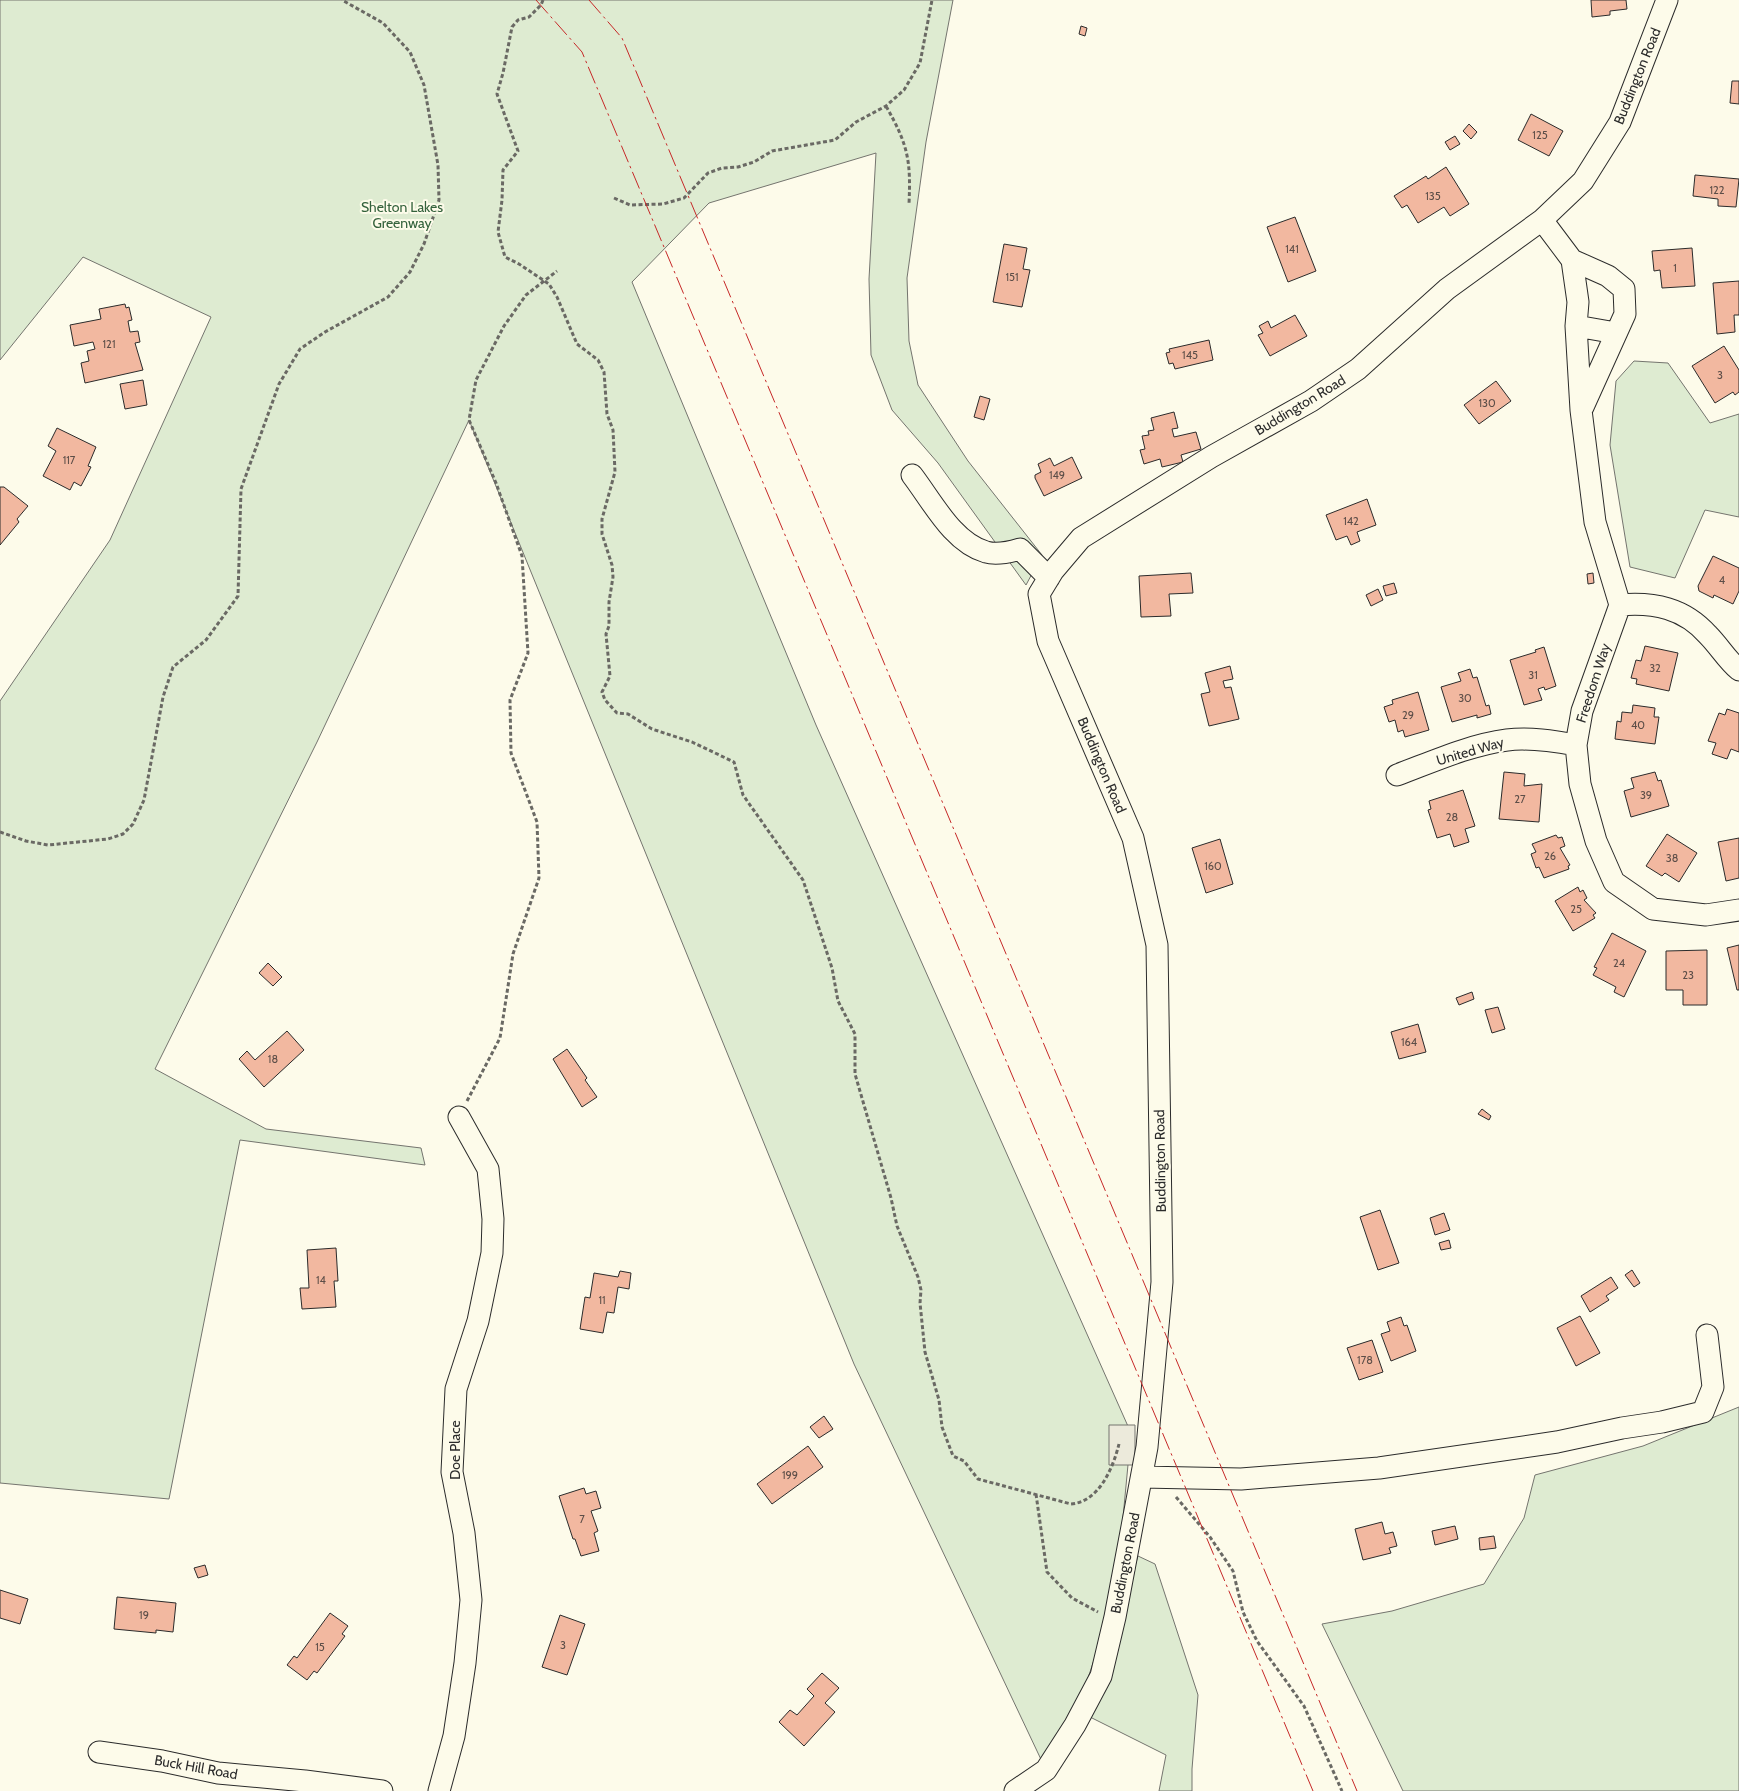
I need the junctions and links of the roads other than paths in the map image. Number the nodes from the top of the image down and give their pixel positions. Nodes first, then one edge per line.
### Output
1 (1667, 0) edge
2 (1542, 220) junction
3 (1572, 260) junction
4 (1576, 326) junction
5 (1616, 333) junction
6 (1581, 410) junction
7 (912, 475) dead end
8 (1048, 578) junction
9 (1620, 604) junction
10 (1739, 670) edge
11 (1576, 745) junction
12 (1396, 775) dead end
13 (1739, 910) edge
14 (459, 1117) road end
15 (1707, 1335) dead end
16 (1152, 1478) junction
17 (99, 1752) dead end
18 (382, 1791) edge
19 (439, 1791) edge
20 (1015, 1791) edge

1 - 2 street, Buddington Road
2 - 3 street
2 - 8 street, Buddington Road
3 - 4 street
3 - 5 street
4 - 5 street
4 - 6 street
5 - 6 street
6 - 9 street
7 - 8 street
8 - 16 street, Buddington Road
9 - 10 street
9 - 11 street, Freedom Way
11 - 12 street, United Way
11 - 13 street, Freedom Way
14 - 19 street, Doe Place
15 - 16 street
16 - 20 street, Buddington Road
17 - 18 street, Buck Hill Road

